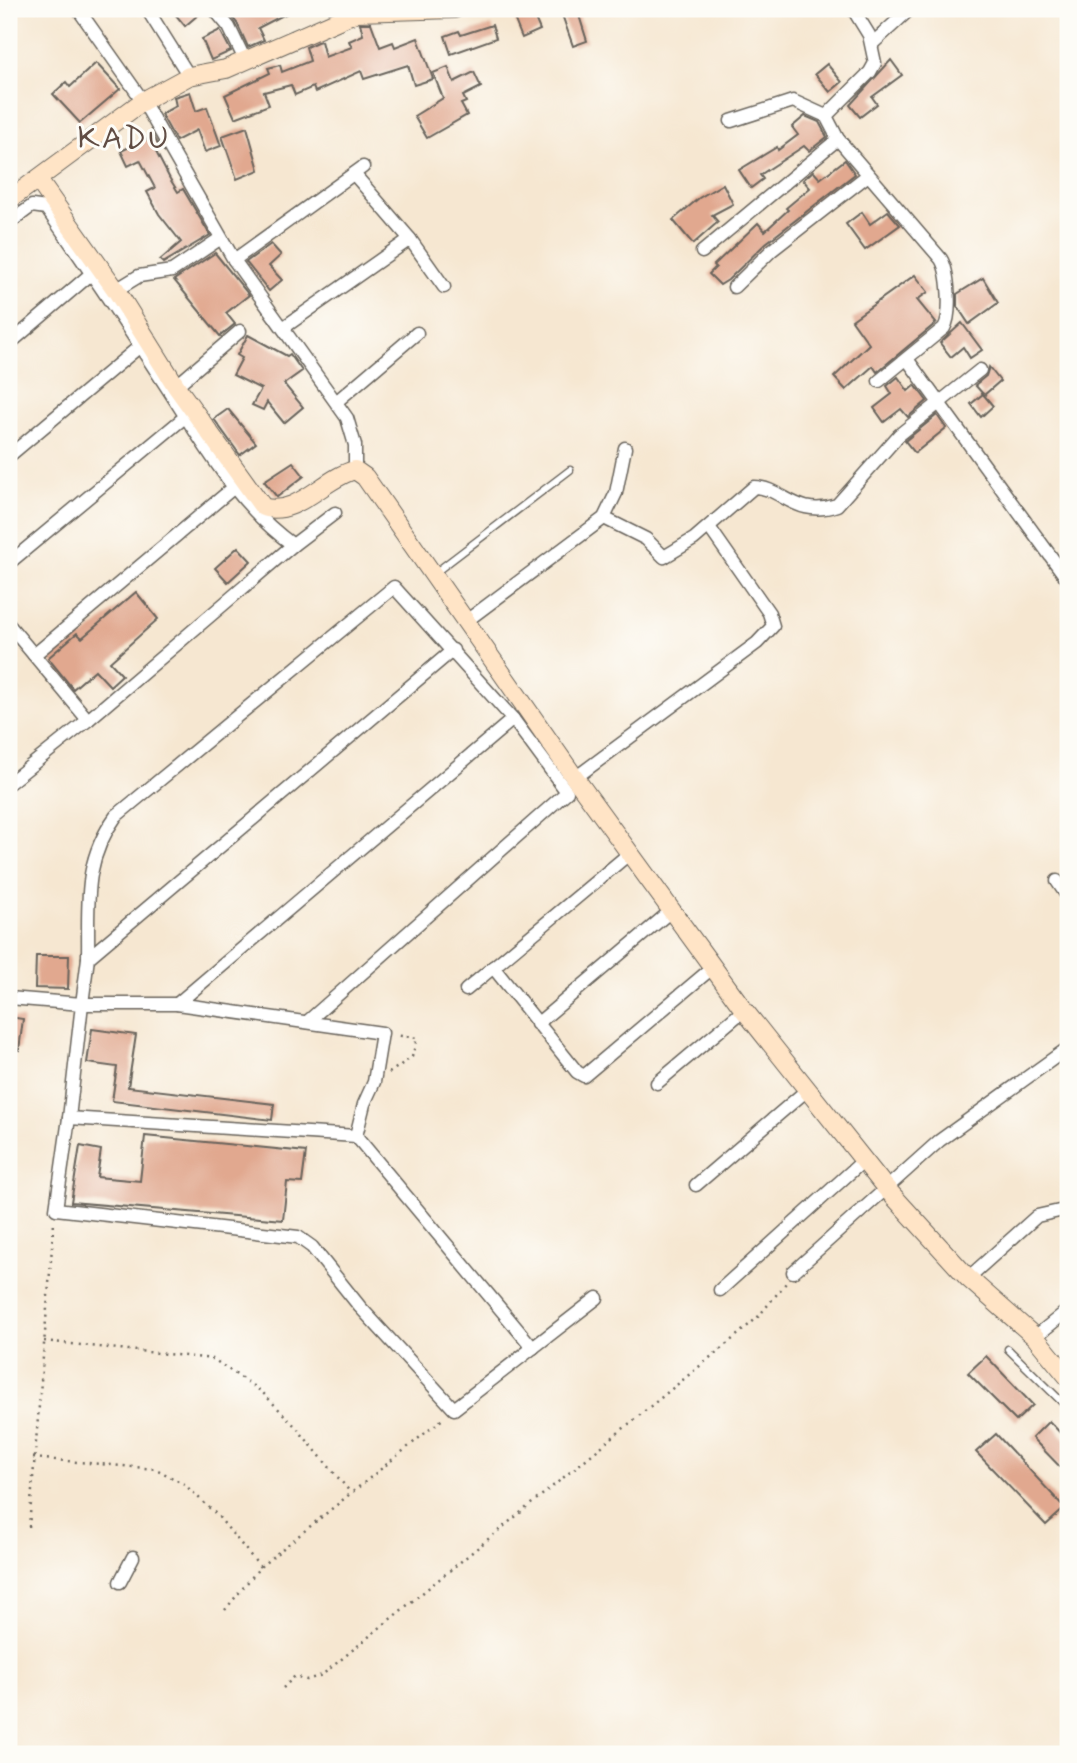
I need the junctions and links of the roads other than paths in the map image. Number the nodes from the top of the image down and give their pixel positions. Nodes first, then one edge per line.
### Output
1 (78, 9) edge
2 (147, 9) edge
3 (214, 9) edge
4 (455, 9) edge
5 (853, 9) edge
6 (910, 9) edge
7 (872, 44) junction
8 (245, 60) junction
9 (189, 76) junction
10 (143, 101) junction
11 (826, 116) junction
12 (730, 121) dead end
13 (838, 139) junction
14 (868, 175) junction
15 (38, 180) junction
16 (10, 196) edge
17 (9, 223) edge
18 (220, 238) junction
19 (410, 239) junction
20 (702, 252) dead end
21 (234, 260) junction
22 (92, 272) junction
23 (444, 287) dead end
24 (734, 287) dead end
25 (116, 290) junction
26 (284, 328) junction
27 (240, 331) dead end
28 (417, 333) dead end
29 (9, 344) edge
30 (140, 346) junction
31 (907, 359) junction
32 (981, 370) dead end
33 (879, 381) dead end
34 (176, 386) junction
35 (336, 402) junction
36 (938, 403) junction
37 (186, 416) junction
38 (625, 448) dead end
39 (9, 456) edge
40 (355, 470) junction
41 (570, 470) dead end
42 (233, 488) junction
43 (335, 513) dead end
44 (604, 518) junction
45 (709, 527) junction
46 (293, 545) junction
47 (9, 563) edge
48 (431, 575) junction
49 (1068, 580) edge
50 (466, 622) junction
51 (9, 625) edge
52 (453, 650) junction
53 (34, 655) junction
54 (513, 719) junction
55 (88, 720) junction
56 (575, 778) junction
57 (9, 783) edge
58 (630, 853) junction
59 (1057, 881) dead end
60 (1068, 897) edge
61 (672, 910) junction
62 (88, 958) junction
63 (493, 967) junction
64 (712, 968) junction
65 (466, 990) dead end
66 (9, 998) edge
67 (82, 1004) junction
68 (177, 1004) junction
69 (744, 1010) junction
70 (307, 1022) junction
71 (537, 1024) junction
72 (1068, 1048) edge
73 (657, 1083) dead end
74 (807, 1090) junction
75 (69, 1118) junction
76 (356, 1136) junction
77 (864, 1160) junction
78 (696, 1185) dead end
79 (885, 1187) junction
80 (1068, 1209) edge
81 (793, 1272) road end
82 (968, 1278) junction
83 (720, 1290) dead end
84 (597, 1298) dead end
85 (1068, 1310) edge
86 (1035, 1337) junction
87 (533, 1348) junction
88 (1008, 1349) dead end
89 (1062, 1387) edge
90 (1068, 1408) edge
91 (133, 1557) dead end
92 (121, 1582) dead end

1 - 10 street
2 - 9 street
3 - 8 street
4 - 8 street
5 - 7 street
6 - 7 street
7 - 11 street
8 - 9 street
9 - 10 street
10 - 15 street
10 - 18 street
11 - 12 street
11 - 13 street
13 - 14 street
13 - 20 street
14 - 24 street
14 - 31 street
15 - 16 street
15 - 25 street
17 - 22 street
18 - 21 street
18 - 25 street
19 - 21 street
19 - 23 street
19 - 26 street
21 - 26 street
22 - 29 street
22 - 30 street
25 - 34 street
26 - 35 street
27 - 34 street
28 - 35 street
30 - 37 street
30 - 39 street
31 - 33 street
31 - 36 street
32 - 36 street
34 - 40 street
35 - 40 street
36 - 45 street
36 - 49 street
37 - 42 street
37 - 47 street
38 - 44 street
40 - 48 street
41 - 48 lane
42 - 46 street
42 - 53 street
43 - 46 street
44 - 45 street
44 - 50 street
45 - 56 street
46 - 55 street
48 - 50 street
50 - 56 street
51 - 53 street
52 - 54 street
52 - 62 street
52 - 62 street
53 - 55 street
54 - 68 street
54 - 70 street
55 - 57 street
56 - 58 street
58 - 61 street
58 - 63 street
59 - 60 street
61 - 64 street
61 - 71 street
62 - 67 street
63 - 65 street
63 - 71 street
64 - 69 street
64 - 71 street
66 - 67 street
67 - 68 street
67 - 75 street
68 - 70 street
69 - 73 street
69 - 74 street
70 - 76 street
72 - 79 street
74 - 77 street
74 - 78 street
75 - 76 street
75 - 87 street
76 - 87 street
77 - 79 street
77 - 83 street
79 - 81 street
79 - 82 street
80 - 82 street
82 - 86 street
84 - 87 street
85 - 86 street
86 - 89 street
88 - 89 lane
89 - 90 lane
91 - 92 street

